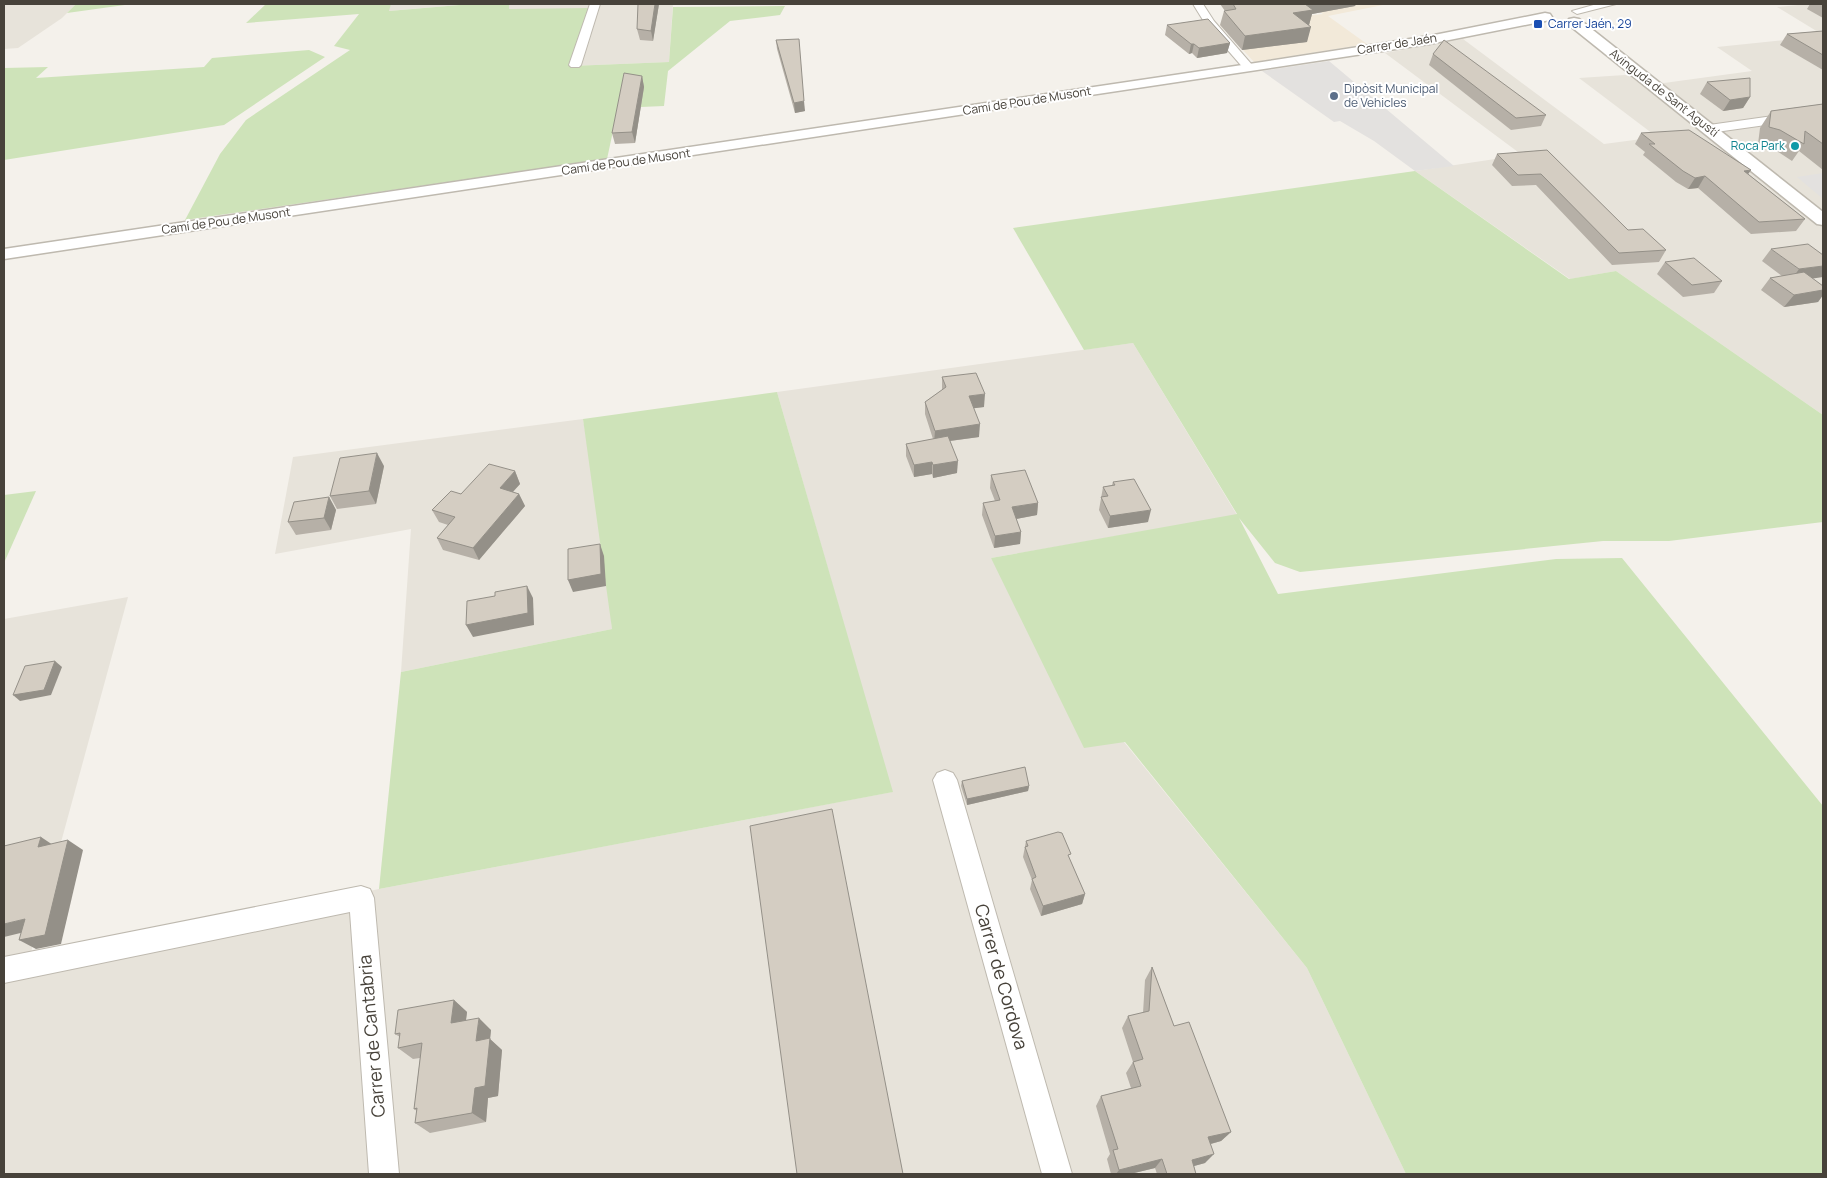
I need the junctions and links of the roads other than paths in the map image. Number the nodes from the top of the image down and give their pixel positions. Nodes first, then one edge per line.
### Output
1 (595, 4) edge
2 (1198, 4) edge
3 (1612, 4) edge
4 (1559, 10) edge
5 (575, 65) dead end
6 (1249, 68) junction
7 (1823, 113) edge
8 (1710, 129) junction
9 (1823, 220) edge
10 (4, 254) edge
11 (945, 780) dead end
12 (4, 970) edge
13 (384, 1174) edge
14 (1056, 1174) edge

1 - 5 street
2 - 6 street
3 - 4 street, Carrer de Jaén
4 - 6 street, Carrer de Jaén
4 - 8 street, Avinguda de Sant Agustí
6 - 10 street, Camí de Pou de Musont
7 - 8 street
8 - 9 street, Avinguda de Sant Agustí
11 - 14 street, Carrer de Cordova
12 - 13 street, Carrer de Cantabria

